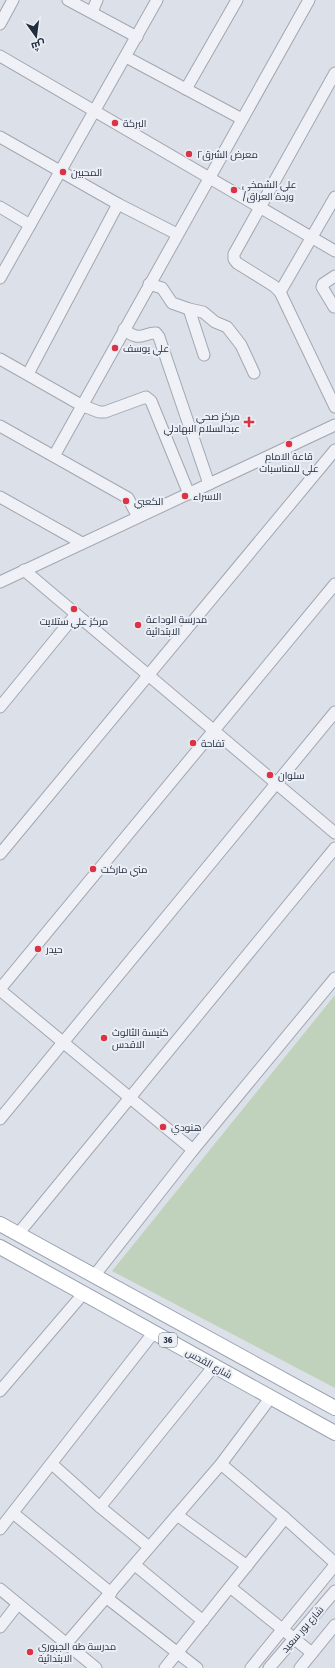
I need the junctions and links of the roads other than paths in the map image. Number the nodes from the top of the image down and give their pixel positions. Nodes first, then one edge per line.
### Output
1 (13, 0) edge
2 (68, 0) edge
3 (97, 0) edge
4 (157, 0) edge
5 (237, 0) edge
6 (309, 0) edge
7 (92, 12) junction
8 (0, 24) edge
9 (137, 37) junction
10 (0, 56) edge
11 (126, 57) junction
12 (335, 73) edge
13 (186, 89) junction
14 (95, 112) junction
15 (242, 119) junction
16 (0, 136) edge
17 (61, 172) junction
18 (208, 178) junction
19 (335, 197) edge
20 (118, 204) junction
21 (0, 207) edge
22 (260, 208) junction
23 (30, 225) junction
24 (177, 234) junction
25 (312, 237) junction
26 (335, 251) edge
27 (335, 276) edge
28 (0, 278) edge
29 (149, 284) junction
30 (280, 292) junction
31 (334, 307) edge
32 (189, 309) junction
33 (124, 330) junction
34 (204, 355) dead end
35 (0, 359) edge
36 (254, 373) dead end
37 (28, 374) junction
38 (81, 405) junction
39 (335, 407) edge
40 (335, 425) edge
41 (0, 426) edge
42 (335, 450) edge
43 (54, 456) junction
44 (209, 484) junction
45 (189, 494) junction
46 (0, 498) edge
47 (138, 517) junction
48 (82, 543) junction
49 (24, 570) junction
50 (0, 582) edge
51 (335, 584) edge
52 (76, 614) junction
53 (148, 675) junction
54 (0, 707) edge
55 (335, 712) edge
56 (214, 730) junction
57 (276, 783) junction
58 (335, 832) edge
59 (335, 848) edge
60 (0, 854) edge
61 (335, 978) edge
62 (0, 990) edge
63 (63, 1043) junction
64 (130, 1098) junction
65 (0, 1119) edge
66 (194, 1150) junction
67 (0, 1224) edge
68 (18, 1234) junction
69 (0, 1248) edge
70 (94, 1276) junction
71 (83, 1294) junction
72 (154, 1332) junction
73 (214, 1366) junction
74 (0, 1391) edge
75 (271, 1397) junction
76 (335, 1408) edge
77 (335, 1433) edge
78 (52, 1464) junction
79 (221, 1464) junction
80 (100, 1507) junction
81 (13, 1513) junction
82 (177, 1515) junction
83 (285, 1518) junction
84 (0, 1529) edge
85 (150, 1547) junction
86 (335, 1564) edge
87 (135, 1565) junction
88 (247, 1566) junction
89 (230, 1587) junction
90 (0, 1589) edge
91 (335, 1591) edge
92 (109, 1596) junction
93 (18, 1604) junction
94 (203, 1621) junction
95 (335, 1625) edge
96 (0, 1627) edge
97 (283, 1628) junction
98 (294, 1637) junction
99 (66, 1644) junction
100 (178, 1653) junction
101 (312, 1653) junction
102 (96, 1668) edge
103 (165, 1668) edge
104 (196, 1668) edge
105 (251, 1668) edge
106 (268, 1668) edge
107 (300, 1668) edge

1 - 8 street
2 - 7 street
3 - 7 street
4 - 9 street
5 - 13 street
6 - 15 street
7 - 9 street
9 - 11 street
10 - 14 street
11 - 13 street
11 - 14 street
12 - 22 street
13 - 15 street
14 - 17 street
14 - 18 street
15 - 18 street
16 - 17 street
17 - 20 street
17 - 23 street
18 - 22 street
18 - 24 street
19 - 25 street
20 - 24 street
20 - 37 street
21 - 23 street
22 - 25 street
22 - 30 street
23 - 28 street
24 - 29 street
25 - 26 street
25 - 30 street
27 - 31 street
29 - 32 street
29 - 33 street
30 - 39 street
32 - 34 street
32 - 36 street
33 - 38 street
33 - 44 street
35 - 37 street
37 - 38 street
38 - 43 street
38 - 45 street
40 - 44 street
41 - 43 street
42 - 53 street
43 - 47 street
44 - 45 street
45 - 47 street
46 - 48 street
47 - 48 street
48 - 49 street
49 - 50 street
49 - 52 street
51 - 56 street
52 - 53 street
52 - 54 street
53 - 56 street
53 - 60 street
55 - 57 street
56 - 57 street
56 - 62 street
57 - 58 street
57 - 63 street
59 - 64 street
61 - 66 street
62 - 63 street
63 - 64 street
63 - 65 street
64 - 66 street
64 - 68 street
66 - 70 street
67 - 68 main road, شارع القدس / 36
68 - 70 main road, شارع القدس / 36
69 - 71 main road, شارع القدس / 36
70 - 76 main road, شارع القدس / 36
71 - 72 main road, شارع القدس / 36
71 - 74 street
72 - 73 main road, شارع القدس / 36
72 - 78 street
73 - 75 main road, شارع القدس / 36
73 - 80 street
75 - 77 main road, شارع القدس / 36
75 - 79 street
78 - 80 street
78 - 81 street
79 - 82 street
79 - 83 street
80 - 85 street
81 - 84 street
81 - 92 street
82 - 85 street
82 - 88 street
83 - 86 street
83 - 88 street
85 - 87 street
86 - 97 street
87 - 92 street
87 - 94 street
88 - 89 street
89 - 94 street
89 - 97 street
90 - 93 street
91 - 98 street, شارع بور سعيد
92 - 99 street
92 - 100 street
93 - 96 street
93 - 99 street
94 - 100 street
95 - 101 street
97 - 98 street
97 - 105 street
98 - 101 street
98 - 106 street, شارع بور سعيد
99 - 102 street
100 - 103 street
100 - 104 street
101 - 107 street

